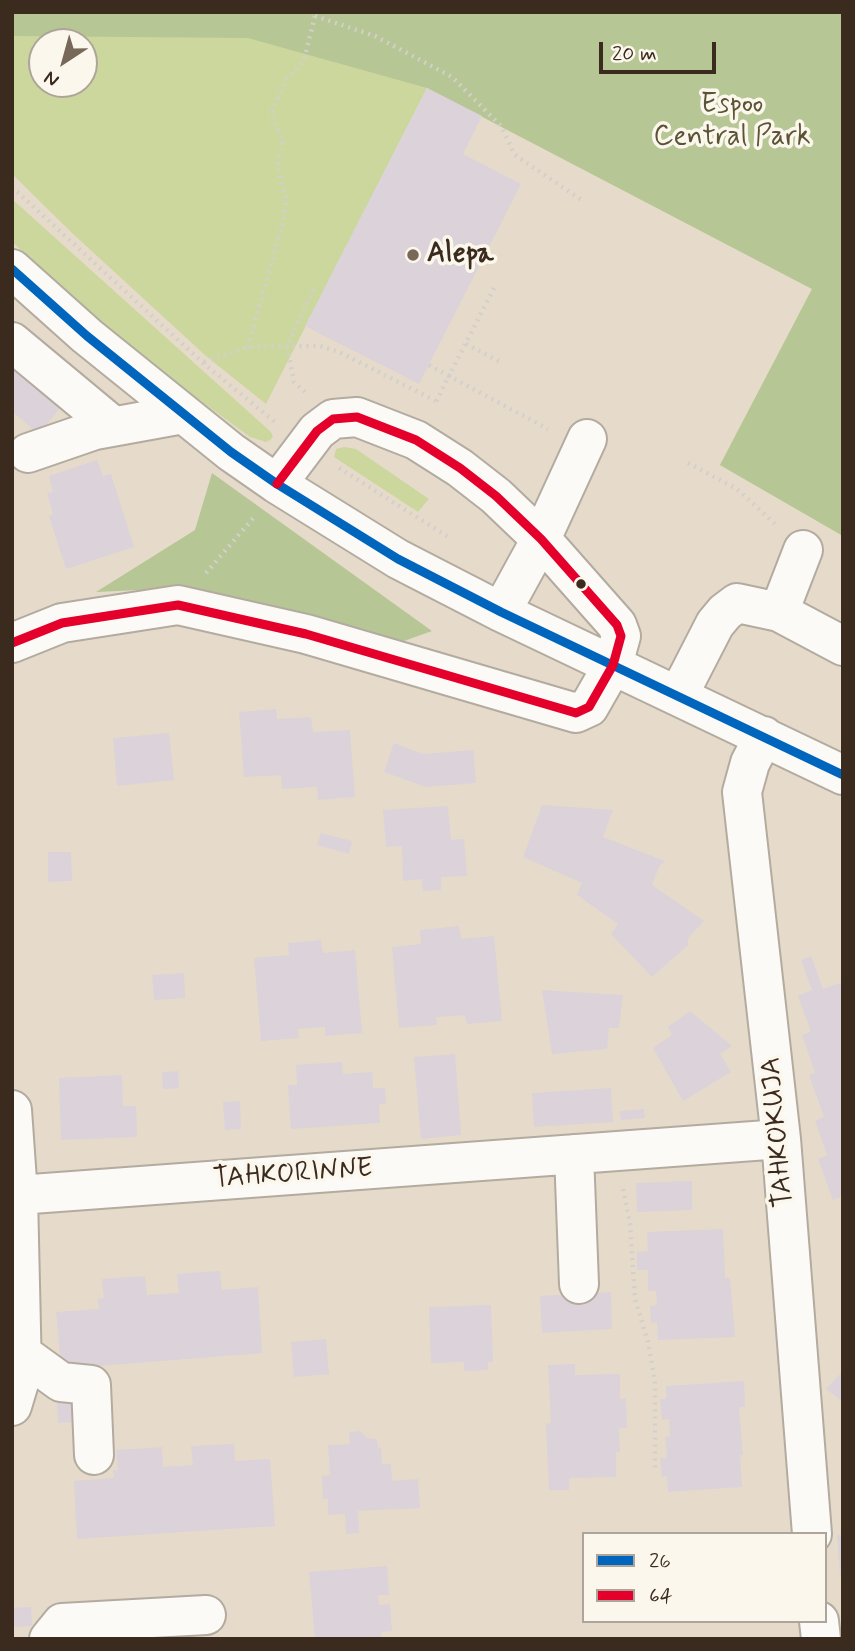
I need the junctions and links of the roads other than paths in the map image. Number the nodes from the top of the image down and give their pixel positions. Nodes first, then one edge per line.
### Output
1 (12, 269) edge
2 (12, 342) edge
3 (183, 414) junction
4 (113, 426) junction
5 (585, 443) road end
6 (28, 453) dead end
7 (277, 484) junction
8 (541, 539) junction
9 (803, 550) road end
10 (501, 612) junction
11 (779, 612) junction
12 (12, 643) edge
13 (843, 646) edge
14 (612, 665) junction
15 (678, 696) junction
16 (764, 736) junction
17 (843, 775) edge
18 (12, 1110) edge
19 (781, 1139) junction
20 (574, 1172) junction
21 (18, 1195) junction
22 (579, 1284) dead end
23 (21, 1353) junction
24 (12, 1406) edge
25 (94, 1455) dead end
26 (812, 1532) edge
27 (206, 1615) dead end
28 (49, 1639) edge

1 - 3 street
2 - 4 street
3 - 4 street
3 - 7 street
4 - 6 street
5 - 8 street
7 - 8 street
7 - 10 street
8 - 10 street
8 - 14 street
9 - 11 street
10 - 14 street
11 - 13 street
11 - 15 street
12 - 14 street
14 - 15 street
15 - 16 street
16 - 17 street
16 - 19 street, TAHKOKUJA
18 - 21 street
19 - 20 street, TAHKORINNE
19 - 26 street, TAHKOKUJA
20 - 21 street, TAHKORINNE
20 - 22 street
21 - 23 street
23 - 24 street
23 - 25 street
27 - 28 street

